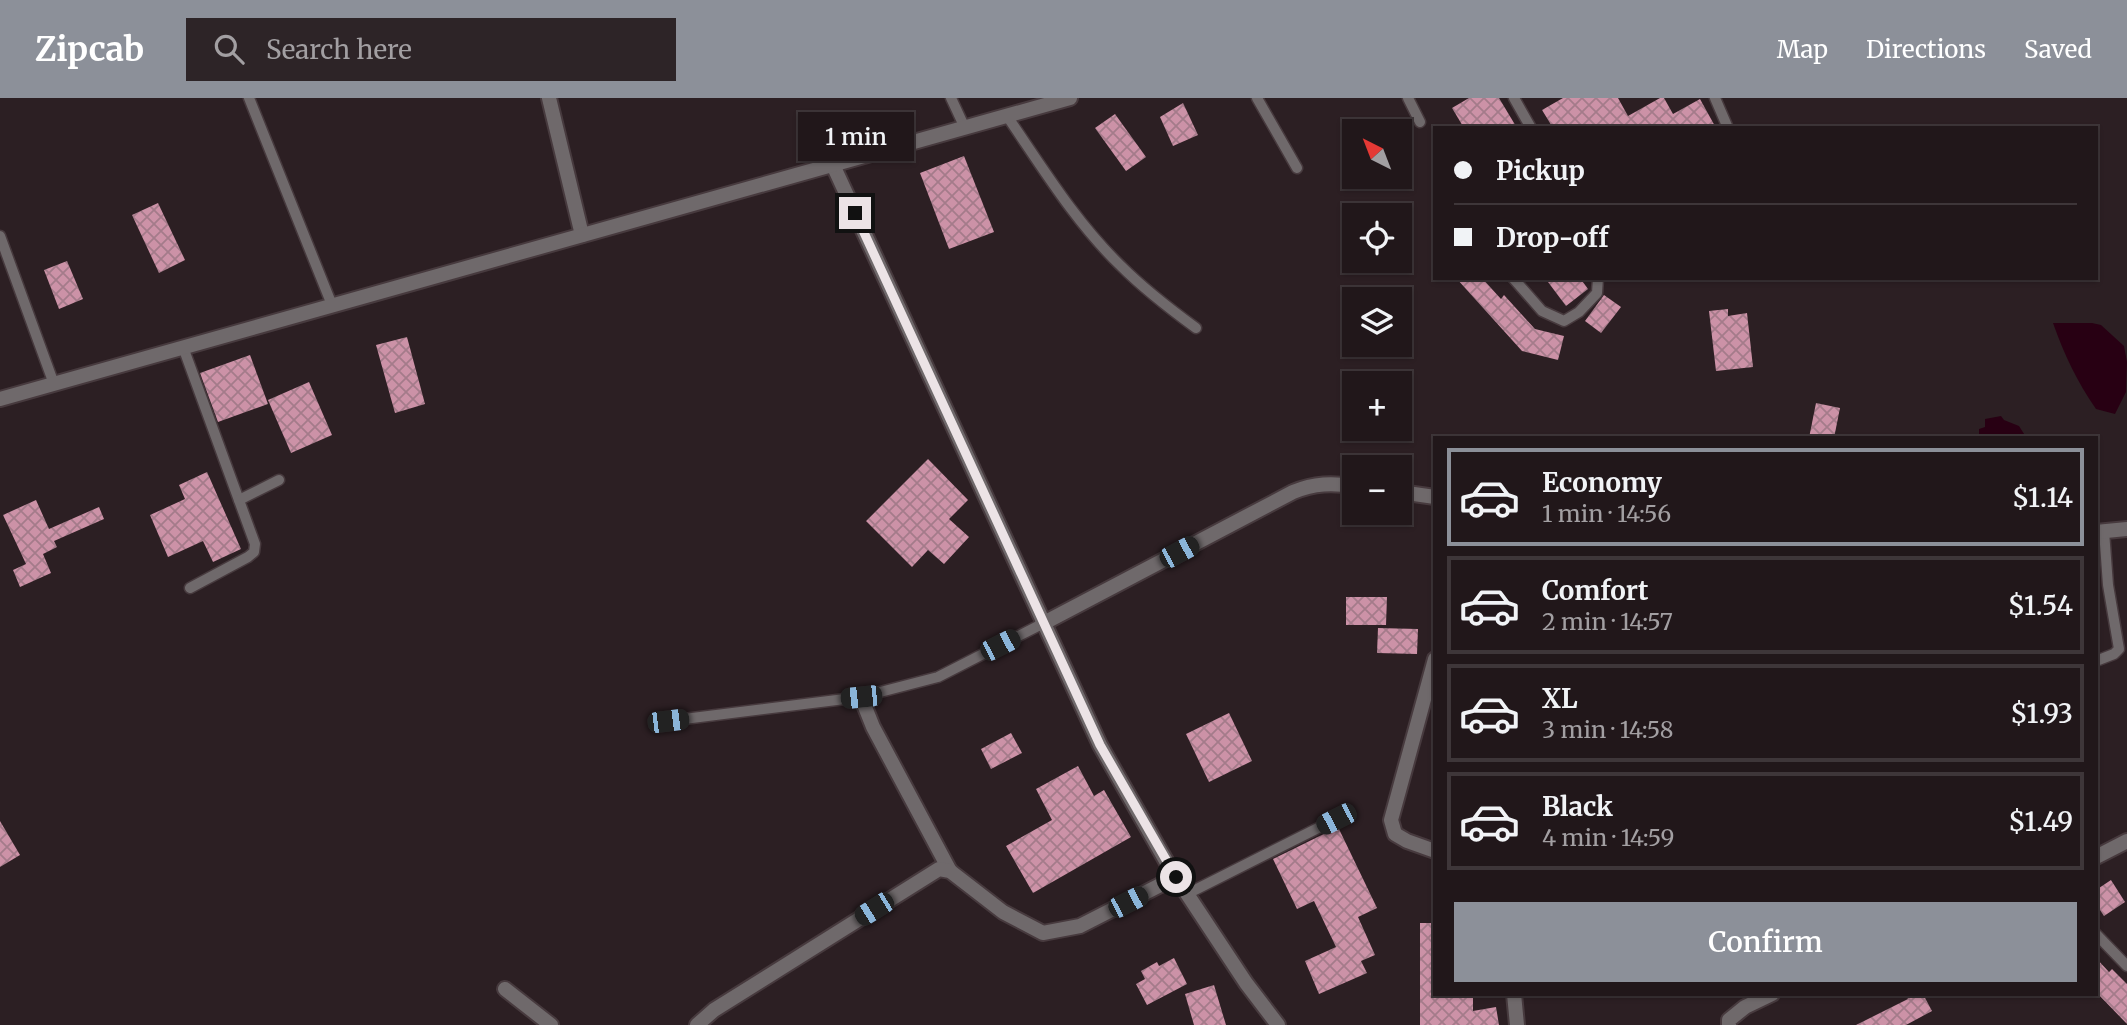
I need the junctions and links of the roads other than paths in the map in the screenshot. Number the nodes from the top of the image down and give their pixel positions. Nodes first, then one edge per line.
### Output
1 (249, 98) edge
2 (549, 98) edge
3 (951, 98) edge
4 (1070, 98) edge
5 (1257, 98) edge
6 (1408, 98) edge
7 (1514, 98) edge
8 (1715, 98) edge
9 (1007, 116) junction
10 (1420, 122) dead end
11 (1530, 126) edge
12 (1727, 126) edge
13 (965, 128) junction
14 (833, 165) junction
15 (1297, 168) dead end
16 (582, 235) junction
17 (0, 236) edge
18 (1515, 280) edge
19 (1598, 280) edge
20 (332, 305) junction
21 (1196, 328) dead end
22 (183, 347) junction
23 (54, 384) junction
24 (0, 399) edge
25 (278, 480) dead end
26 (1342, 484) edge
27 (1412, 494) edge
28 (1433, 497) edge
29 (239, 500) junction
30 (2127, 529) edge
31 (2100, 531) edge
32 (190, 587) dead end
33 (1042, 624) junction
34 (2098, 660) edge
35 (1433, 666) edge
36 (861, 697) junction
37 (668, 721) dead end
38 (1336, 819) dead end
39 (2127, 841) edge
40 (1433, 849) edge
41 (2098, 856) edge
42 (950, 871) junction
43 (1176, 877) junction
44 (1187, 894) junction
45 (2098, 936) edge
46 (2127, 965) edge
47 (505, 989) dead end
48 (1514, 996) edge
49 (1768, 996) edge
50 (551, 1025) edge
51 (697, 1025) edge
52 (1278, 1025) edge
53 (1517, 1025) edge
54 (1729, 1025) edge

1 - 20 lane
2 - 16 street
3 - 13 lane
4 - 9 street
5 - 15 lane
6 - 10 lane
7 - 11 lane
8 - 12 lane
9 - 13 street
9 - 21 lane
13 - 14 street
14 - 16 street
14 - 33 street
16 - 20 street
17 - 23 lane
18 - 19 lane
20 - 22 street
22 - 23 street
22 - 29 lane
23 - 24 street
25 - 29 lane
26 - 33 street
27 - 28 street
29 - 32 lane
30 - 31 street
31 - 34 lane
33 - 36 lane
33 - 43 street
35 - 40 street
36 - 37 lane
36 - 42 street
38 - 44 lane
39 - 41 street
42 - 43 street
42 - 51 street
43 - 44 street
44 - 52 street
45 - 46 lane
47 - 50 street
48 - 53 street
49 - 54 street

